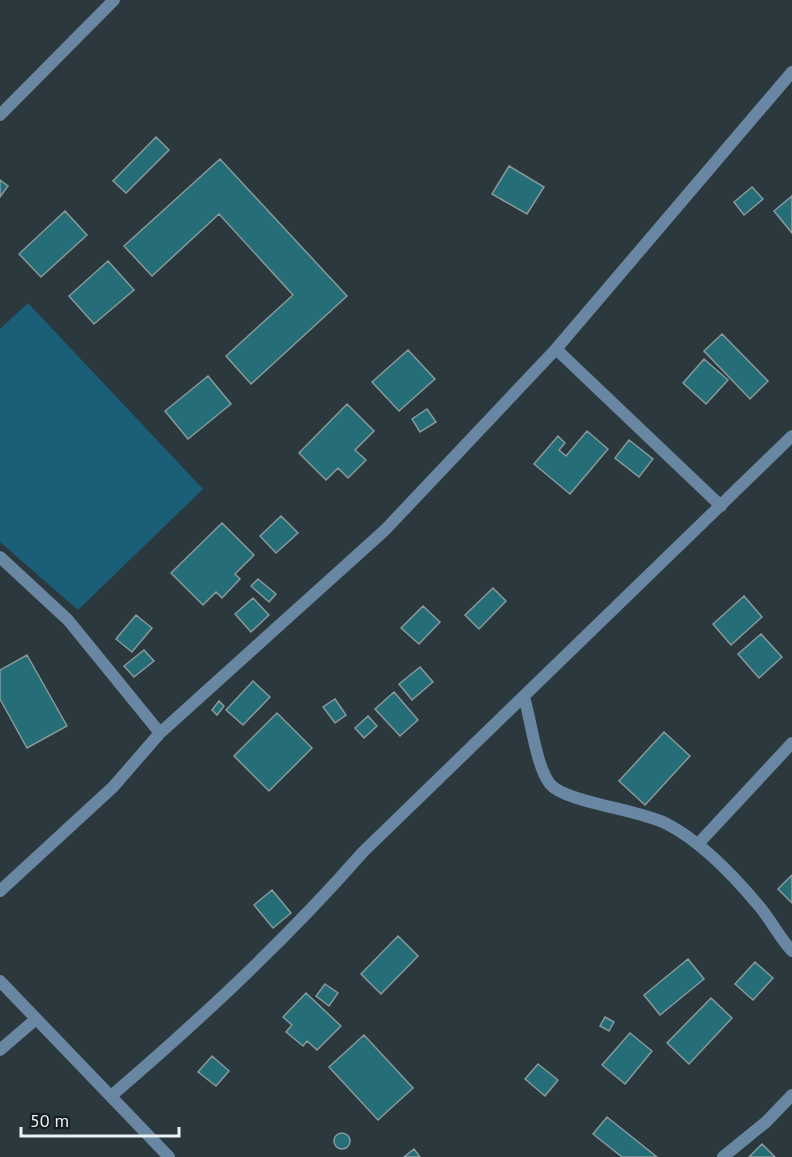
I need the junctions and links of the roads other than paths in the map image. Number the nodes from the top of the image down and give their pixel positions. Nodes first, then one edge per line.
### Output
1 (114, 0) edge
2 (792, 72) edge
3 (0, 115) edge
4 (556, 349) junction
5 (792, 436) edge
6 (721, 506) junction
7 (0, 557) edge
8 (524, 697) junction
9 (160, 734) junction
10 (792, 742) edge
11 (698, 844) junction
12 (0, 891) edge
13 (792, 951) edge
14 (0, 981) edge
15 (36, 1019) junction
16 (0, 1050) edge
17 (792, 1095) edge
18 (111, 1096) junction
19 (170, 1157) edge
20 (723, 1157) edge

1 - 3 street
2 - 4 street
4 - 6 street
4 - 9 street
5 - 6 street
6 - 8 street
7 - 9 street
8 - 11 street
8 - 18 street
9 - 12 street
10 - 11 street
11 - 13 street
14 - 15 street
15 - 16 street
15 - 18 street
17 - 20 street
18 - 19 street

